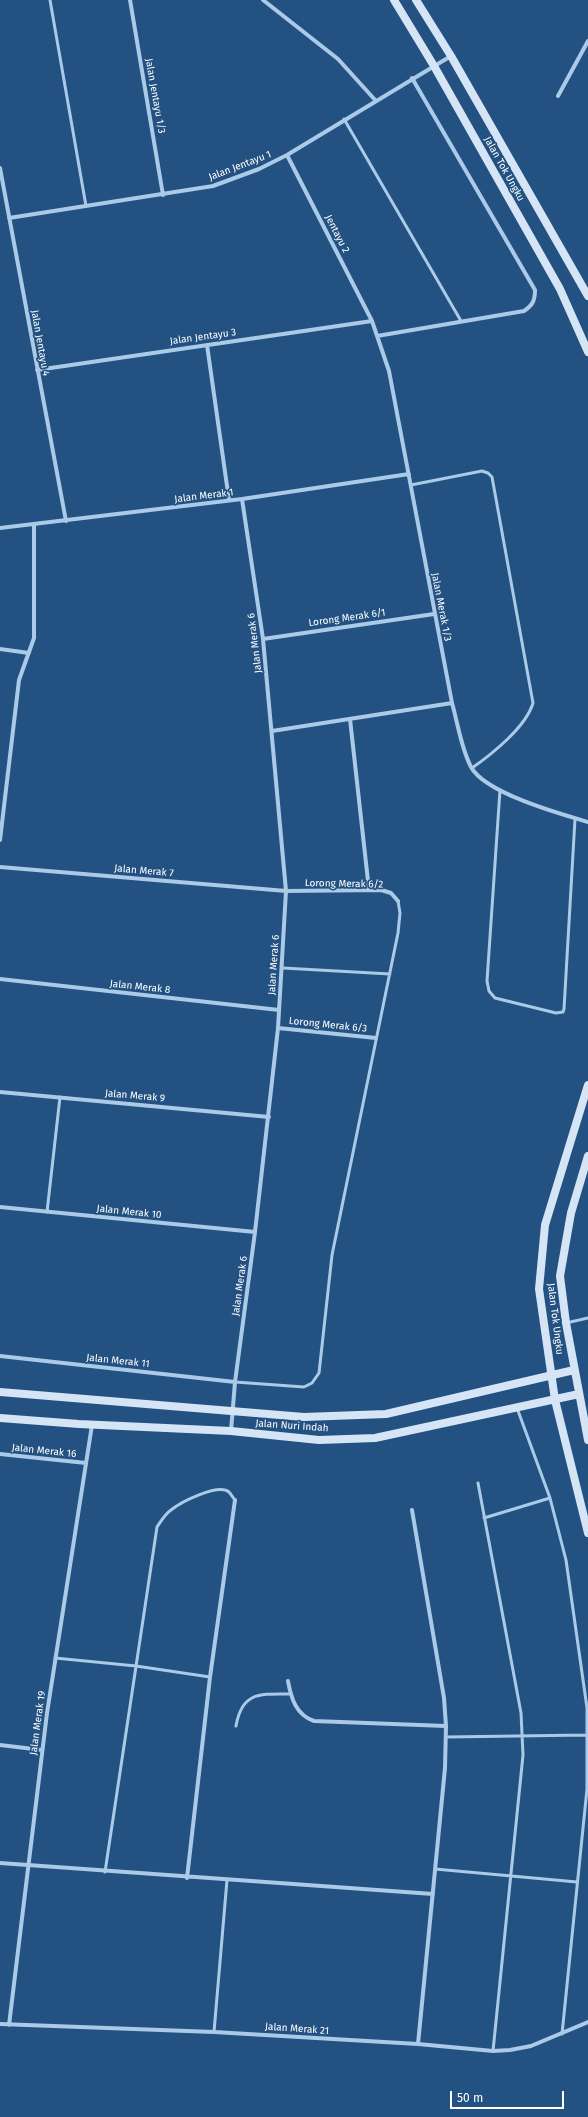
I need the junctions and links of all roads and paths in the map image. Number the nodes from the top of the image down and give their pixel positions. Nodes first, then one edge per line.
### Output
1 (50, 0) edge
2 (130, 0) edge
3 (263, 0) edge
4 (394, 0) edge
5 (416, 0) edge
6 (588, 40) edge
7 (451, 56) junction
8 (434, 66) junction
9 (412, 78) junction
10 (558, 96) dead end
11 (376, 101) junction
12 (344, 119) junction
13 (287, 155) junction
14 (0, 168) edge
15 (163, 195) junction
16 (86, 206) junction
17 (9, 218) junction
18 (588, 296) edge
19 (372, 321) junction
20 (461, 321) junction
21 (377, 336) junction
22 (207, 345) junction
23 (588, 352) edge
24 (37, 370) junction
25 (409, 474) junction
26 (411, 485) junction
27 (242, 499) junction
28 (229, 500) junction
29 (66, 521) junction
30 (34, 525) junction
31 (0, 528) edge
32 (434, 614) junction
33 (263, 638) junction
34 (0, 649) edge
35 (29, 653) junction
36 (452, 703) junction
37 (350, 719) junction
38 (272, 731) junction
39 (472, 768) junction
40 (500, 790) junction
41 (575, 819) junction
42 (588, 822) edge
43 (0, 840) edge
44 (0, 868) edge
45 (369, 890) junction
46 (286, 891) junction
47 (398, 901) joint
48 (283, 968) junction
49 (390, 974) junction
50 (0, 979) edge
51 (279, 1010) junction
52 (278, 1028) junction
53 (376, 1038) junction
54 (588, 1085) edge
55 (0, 1092) edge
56 (60, 1097) junction
57 (269, 1116) junction
58 (588, 1156) edge
59 (0, 1207) edge
60 (47, 1212) junction
61 (256, 1232) junction
62 (588, 1318) edge
63 (566, 1323) junction
64 (0, 1356) edge
65 (574, 1370) junction
66 (552, 1376) junction
67 (235, 1382) junction
68 (0, 1392) edge
69 (579, 1394) junction
70 (555, 1400) junction
71 (517, 1408) junction
72 (232, 1410) junction
73 (0, 1418) edge
74 (92, 1425) junction
75 (231, 1431) junction
76 (588, 1440) edge
77 (0, 1454) edge
78 (86, 1463) junction
79 (478, 1483) dead end
80 (550, 1498) junction
81 (235, 1500) joint
82 (412, 1510) dead end
83 (484, 1518) junction
84 (588, 1533) edge
85 (55, 1658) junction
86 (136, 1666) junction
87 (210, 1677) junction
88 (288, 1681) dead end
89 (291, 1694) junction
90 (236, 1726) dead end
91 (446, 1726) junction
92 (587, 1734) junction
93 (522, 1735) junction
94 (446, 1737) junction
95 (0, 1745) edge
96 (42, 1750) junction
97 (0, 1864) edge
98 (28, 1866) junction
99 (435, 1869) junction
100 (105, 1872) junction
101 (511, 1876) junction
102 (187, 1878) junction
103 (227, 1880) junction
104 (577, 1882) junction
105 (433, 1894) junction
106 (588, 2022) edge
107 (0, 2024) edge
108 (9, 2024) junction
109 (214, 2032) junction
110 (562, 2034) junction
111 (418, 2044) junction
112 (493, 2051) junction

1 - 16 lane
2 - 15 street, Jalan Jentayu 1/3
3 - 11 street
4 - 8 main road, Jalan Tok Ungku
5 - 7 main road, Jalan Tok Ungku
6 - 10 street
7 - 8 street, Jalan Jentayu 1
7 - 18 main road, Jalan Tok Ungku
8 - 9 street, Jalan Jentayu 1
8 - 23 main road, Jalan Tok Ungku
9 - 11 street, Jalan Jentayu 1
9 - 20 street
11 - 12 street, Jalan Jentayu 1
12 - 13 street, Jalan Jentayu 1
12 - 20 lane
13 - 15 street, Jalan Jentayu 1
13 - 19 street, Jentayu 2
14 - 17 street, Jalan Jentayu 4
15 - 16 street, Jalan Jentayu 1
16 - 17 street, Jalan Jentayu 1
17 - 24 street, Jalan Jentayu 4
19 - 21 street, Jalan Merak 1/3
19 - 22 street, Jalan Jentayu 3
20 - 21 street
21 - 25 street, Jalan Merak 1/3
22 - 24 street, Jalan Jentayu 3
22 - 28 street
24 - 29 street, Jalan Jentayu 4
25 - 26 street, Jalan Merak 1/3
25 - 27 street, Jalan Merak 1
26 - 32 street, Jalan Merak 1/3
26 - 39 lane
27 - 28 street, Jalan Merak 1
27 - 33 street, Jalan Merak 6
28 - 29 street, Jalan Merak 1
29 - 30 street, Jalan Merak 1
30 - 31 street, Jalan Merak 1
30 - 35 street
32 - 33 street, Lorong Merak 6/1
32 - 36 street, Jalan Merak 1/3
33 - 38 street, Jalan Merak 6
34 - 35 street
35 - 43 street
36 - 37 street
36 - 39 street, Jalan Merak 1/3
37 - 38 street
37 - 45 street
38 - 46 street, Jalan Merak 6
39 - 40 street, Jalan Merak 1/3
40 - 41 street, Jalan Merak 1/3
40 - 41 lane
41 - 42 street, Jalan Merak 1/3
44 - 46 street, Jalan Merak 7
45 - 46 street, Lorong Merak 6/2
45 - 47 street, Lorong Merak 6/2
46 - 48 street, Jalan Merak 6
47 - 49 lane
48 - 49 lane
48 - 51 street, Jalan Merak 6
49 - 53 lane
50 - 51 street, Jalan Merak 8
51 - 52 street, Jalan Merak 6
52 - 53 street, Lorong Merak 6/3
52 - 57 street, Jalan Merak 6
53 - 67 lane
54 - 66 main road, Jalan Tok Ungku
55 - 56 street, Jalan Merak 9
56 - 57 street, Jalan Merak 9
56 - 60 lane
57 - 61 street, Jalan Merak 6
58 - 63 main road, Jalan Tok Ungku
59 - 60 street, Jalan Merak 10
60 - 61 street, Jalan Merak 10
61 - 67 street, Jalan Merak 6
62 - 63 lane
63 - 65 main road, Jalan Tok Ungku
64 - 67 street, Jalan Merak 11
65 - 66 main road, Jalan Nuri Indah
65 - 69 main road, Jalan Tok Ungku
66 - 70 main road, Jalan Tok Ungku
66 - 72 main road, Jalan Nuri Indah
67 - 72 street, Jalan Merak 6
68 - 72 main road, Jalan Nuri Indah
69 - 70 main road, Jalan Nuri Indah
69 - 76 main road, Jalan Tok Ungku
70 - 71 main road, Jalan Nuri Indah
70 - 84 main road, Jalan Tok Ungku
71 - 75 main road, Jalan Nuri Indah
71 - 80 lane
72 - 75 street, Jalan Merak 6
73 - 74 main road, Jalan Nuri Indah
74 - 75 main road, Jalan Nuri Indah
74 - 78 street, Jalan Merak 19
77 - 78 street, Jalan Merak 16
78 - 85 street, Jalan Merak 19
79 - 83 lane
80 - 83 lane
80 - 92 lane
81 - 86 lane
81 - 87 street
82 - 91 street
83 - 93 lane
85 - 86 lane
85 - 96 street, Jalan Merak 19
86 - 87 lane
86 - 100 lane
87 - 102 street
88 - 89 street
89 - 90 lane
89 - 91 street
91 - 94 street
92 - 93 lane
92 - 104 lane
93 - 94 lane
93 - 101 lane
94 - 99 street
95 - 96 street
96 - 98 street, Jalan Merak 19
97 - 98 street
98 - 100 street
98 - 108 street, Jalan Merak 19
99 - 101 lane
99 - 105 street
100 - 102 street
101 - 104 lane
101 - 112 lane
102 - 103 street
103 - 105 street
103 - 109 lane
104 - 110 lane
105 - 111 street
106 - 110 street, Jalan Merak 21
107 - 108 street, Jalan Merak 21
108 - 109 street, Jalan Merak 21
109 - 111 street, Jalan Merak 21
110 - 112 street, Jalan Merak 21
111 - 112 street, Jalan Merak 21

